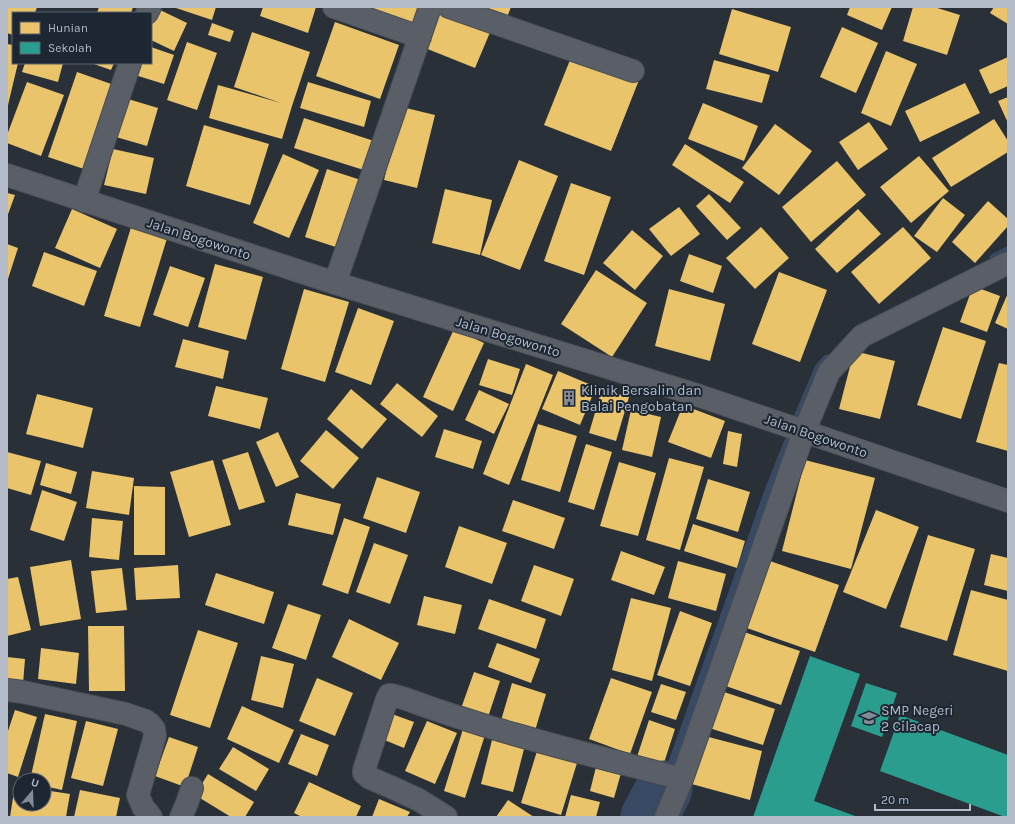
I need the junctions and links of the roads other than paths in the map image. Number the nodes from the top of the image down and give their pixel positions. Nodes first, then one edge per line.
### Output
1 (334, 7) edge
2 (430, 7) edge
3 (448, 7) edge
4 (420, 37) junction
5 (130, 64) edge
6 (633, 71) dead end
7 (7, 176) edge
8 (84, 201) junction
9 (1008, 263) edge
10 (335, 284) junction
11 (804, 432) junction
12 (1008, 501) edge
13 (7, 690) edge
14 (682, 779) junction
15 (192, 788) dead end
16 (151, 817) edge
17 (180, 817) edge
18 (446, 817) edge
19 (666, 817) edge

1 - 4 street
2 - 4 street
3 - 6 street
4 - 10 street
5 - 8 street
7 - 8 street, Jalan Bogowonto
8 - 10 street, Jalan Bogowonto
9 - 11 street
10 - 11 street, Jalan Bogowonto
11 - 12 street, Jalan Bogowonto
11 - 14 street
13 - 16 street
14 - 18 street
14 - 19 street
15 - 17 street

